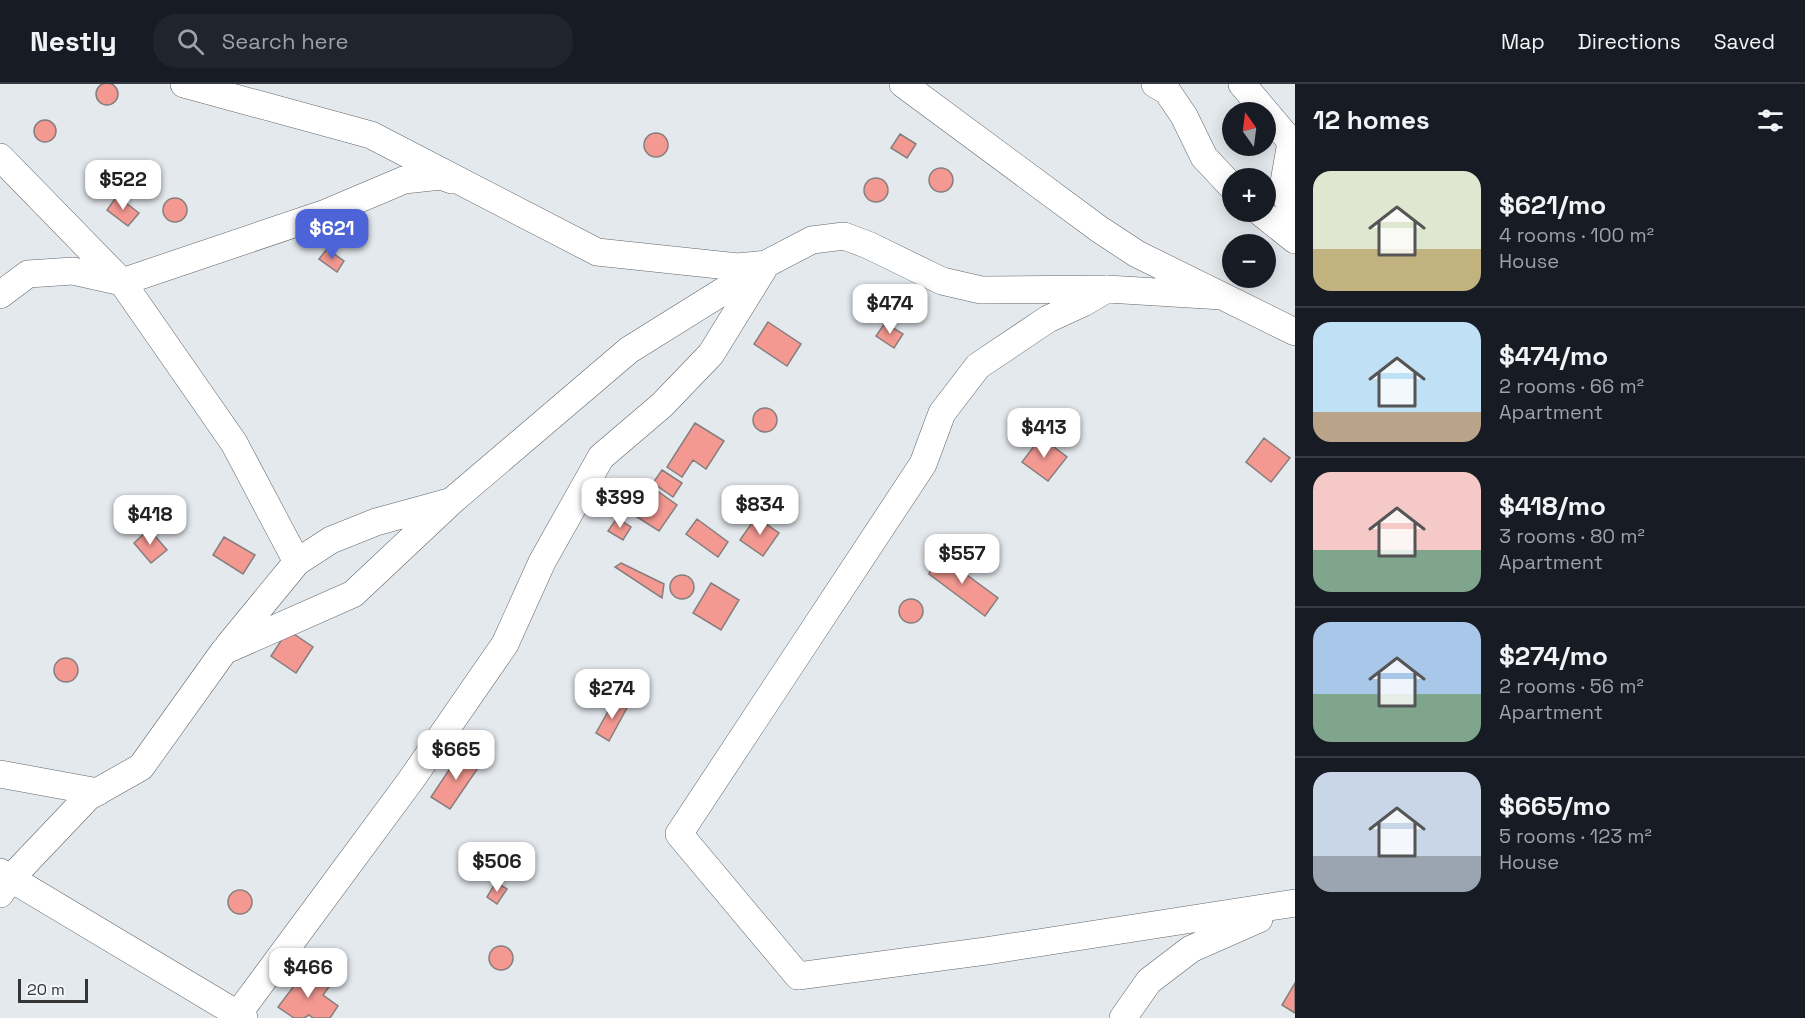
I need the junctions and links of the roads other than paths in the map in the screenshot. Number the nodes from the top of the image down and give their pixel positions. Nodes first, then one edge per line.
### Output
1 (184, 84) edge
2 (903, 84) edge
3 (1155, 84) edge
4 (1242, 84) edge
5 (1293, 141) edge
6 (0, 157) edge
7 (1222, 176) edge
8 (489, 194) junction
9 (1295, 220) edge
10 (1272, 222) edge
11 (1295, 240) edge
12 (766, 264) junction
13 (122, 282) junction
14 (1107, 289) junction
15 (0, 295) edge
16 (1222, 296) junction
17 (1295, 332) edge
18 (453, 500) junction
19 (297, 562) junction
20 (224, 651) junction
21 (0, 774) edge
22 (98, 792) junction
23 (4, 881) edge
24 (1295, 903) edge
25 (1295, 908) edge
26 (241, 1016) edge
27 (1123, 1018) edge

1 - 8 street
2 - 16 street
3 - 7 street
4 - 5 street
5 - 9 street
6 - 13 street
8 - 12 street
8 - 13 street
10 - 11 street
12 - 14 street
12 - 18 street
12 - 26 street
13 - 15 street
13 - 19 street
14 - 16 street
14 - 24 street
16 - 17 street
18 - 19 street
18 - 20 street
19 - 20 street
20 - 22 street
21 - 22 street
22 - 23 street
23 - 26 street
25 - 27 street

